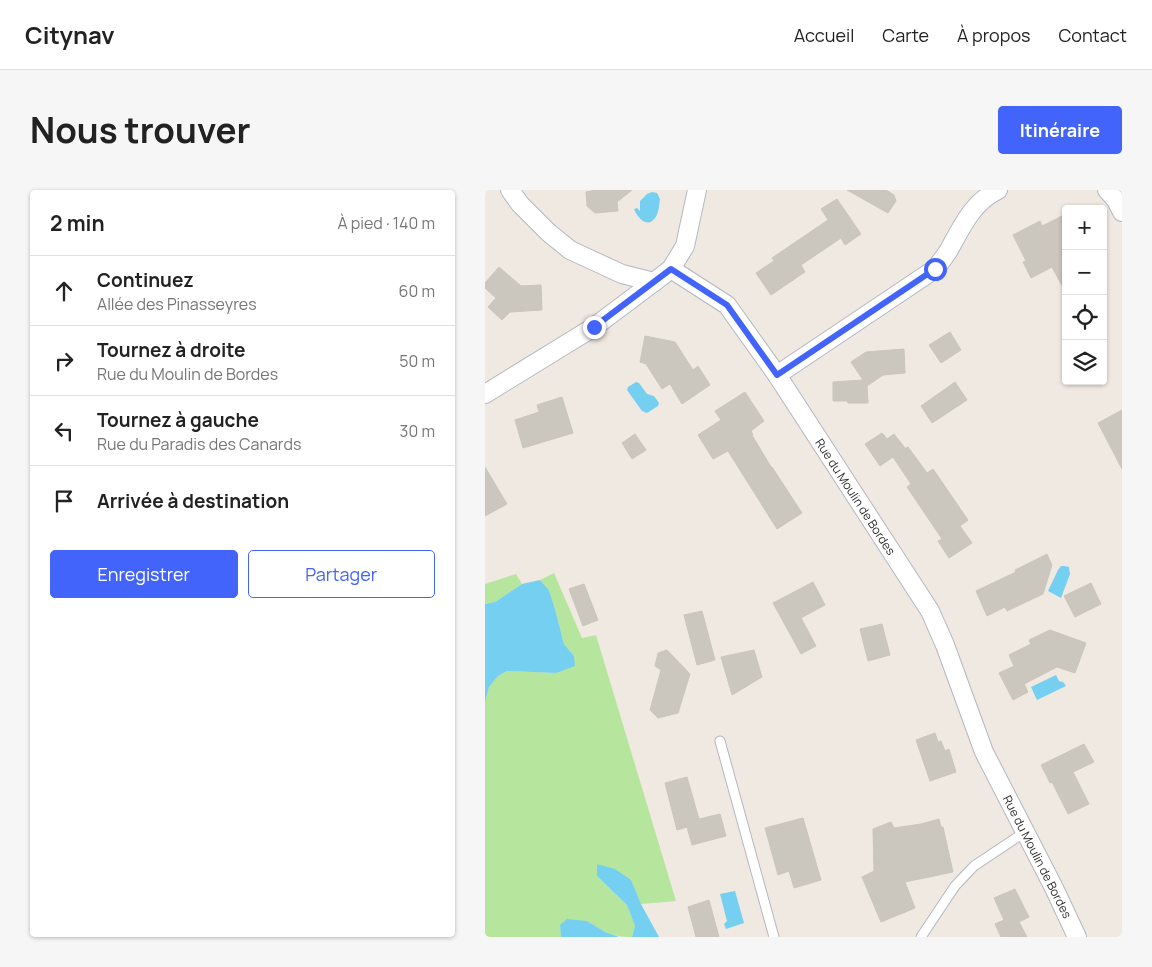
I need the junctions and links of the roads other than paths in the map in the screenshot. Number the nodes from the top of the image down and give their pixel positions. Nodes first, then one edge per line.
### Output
1 (510, 190) edge
2 (697, 190) edge
3 (998, 190) edge
4 (1107, 190) edge
5 (1122, 212) edge
6 (671, 269) junction
7 (654, 282) junction
8 (777, 375) junction
9 (485, 394) edge
10 (720, 741) dead end
11 (1025, 832) junction
12 (774, 937) edge
13 (921, 937) edge
14 (1077, 937) edge

1 - 7 street
2 - 6 street
3 - 8 street
4 - 5 street
6 - 7 street
6 - 8 street, Rue du Moulin de Bordes
7 - 9 street
8 - 11 street, Rue du Moulin de Bordes
10 - 12 lane
11 - 13 lane
11 - 14 street, Rue du Moulin de Bordes

